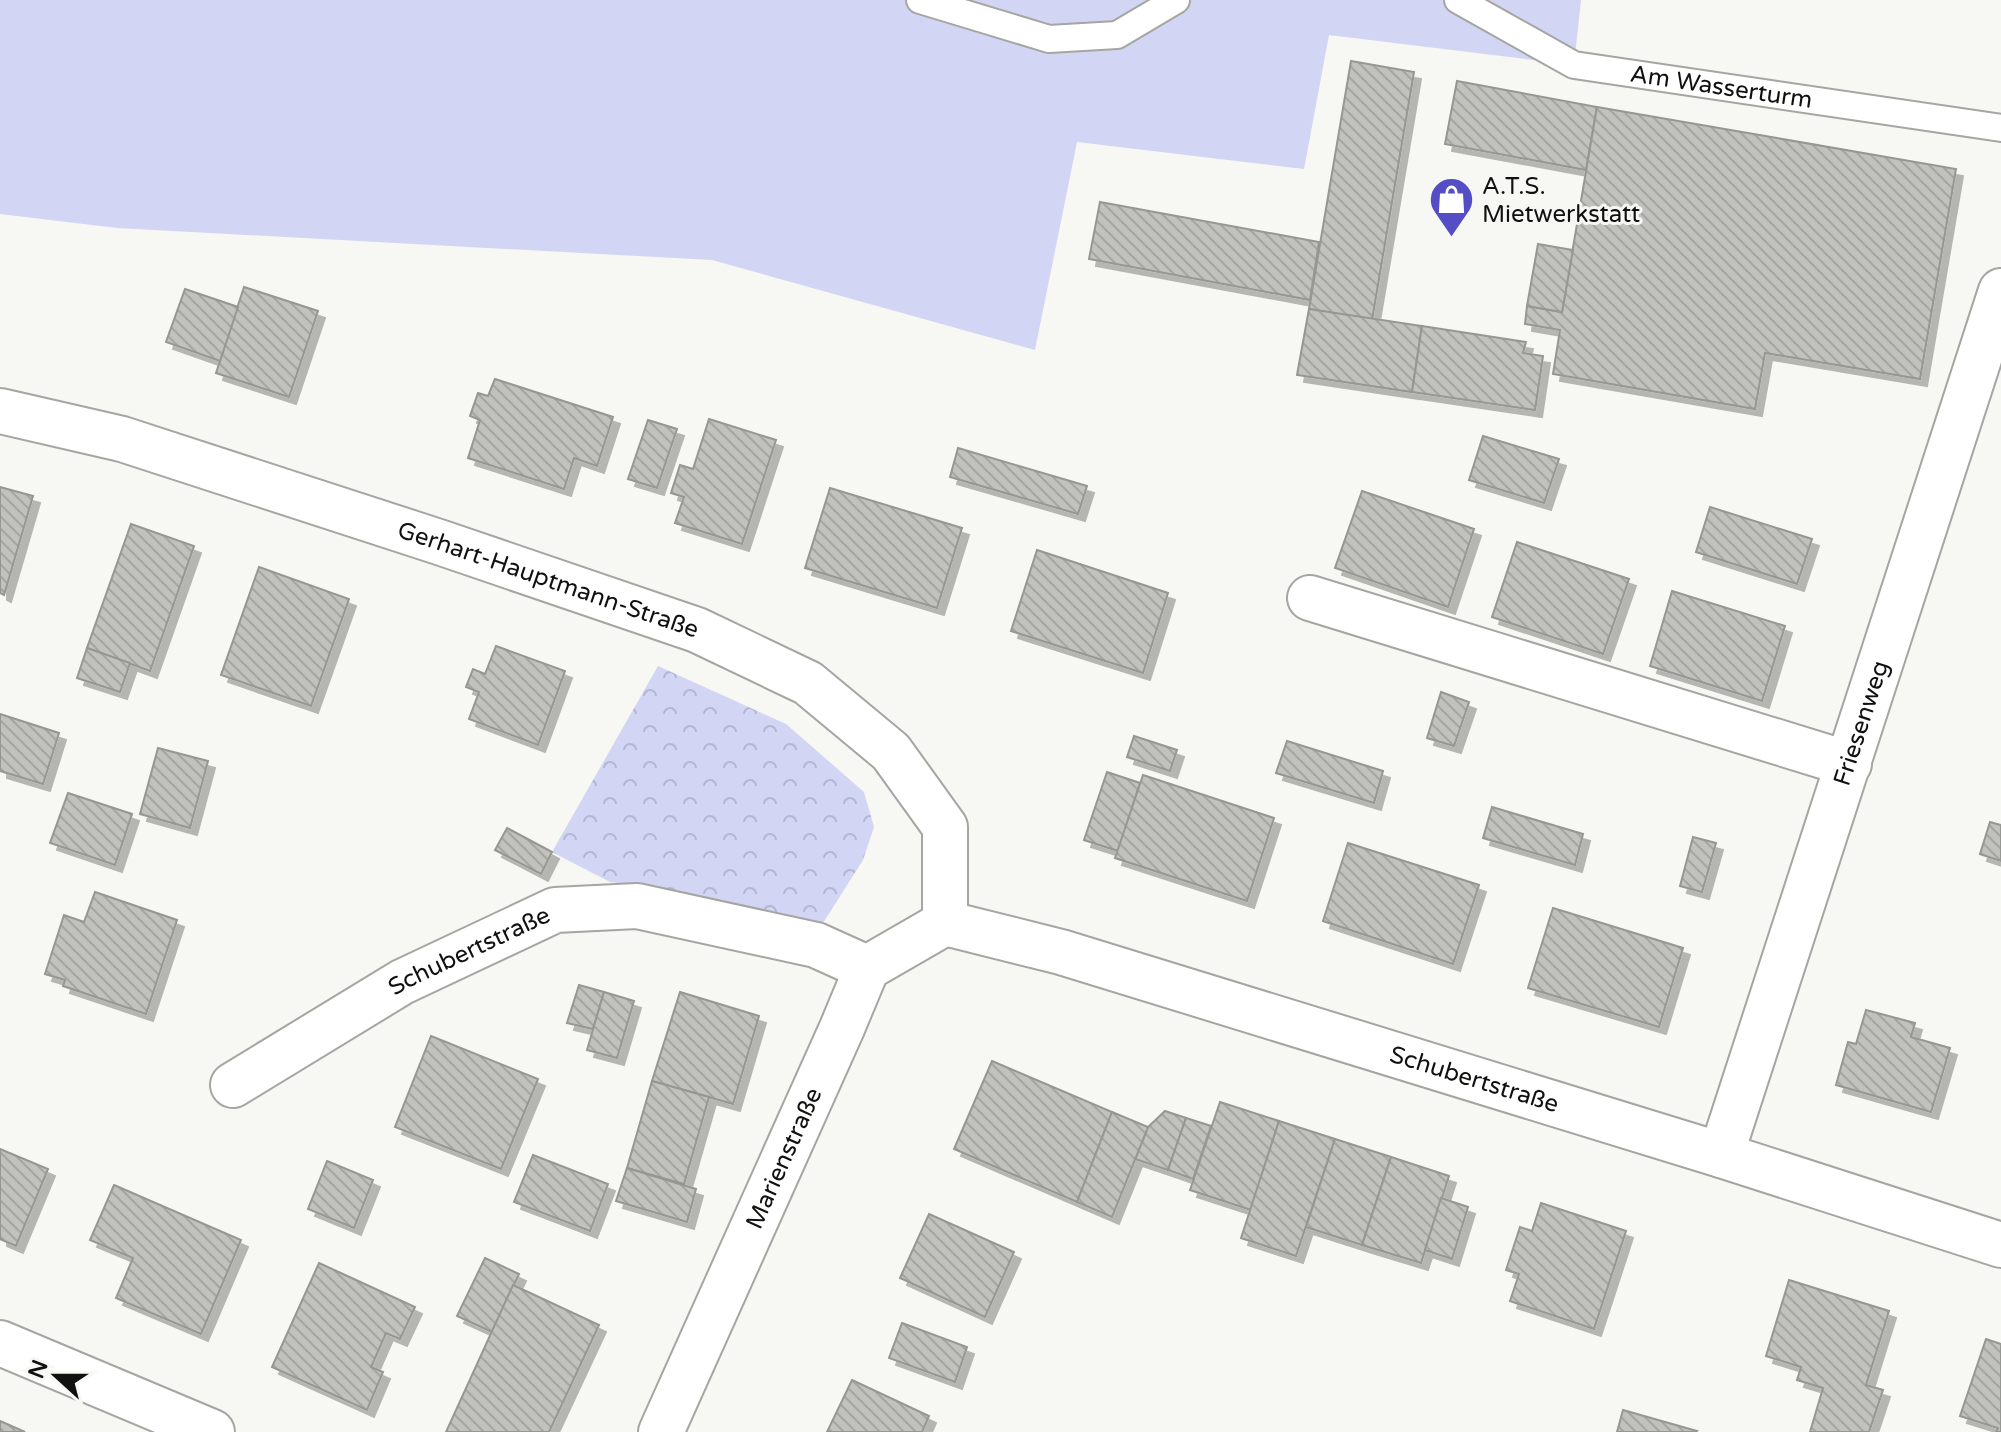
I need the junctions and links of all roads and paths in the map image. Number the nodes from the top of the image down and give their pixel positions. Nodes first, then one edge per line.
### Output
1 (920, 0) edge
2 (1176, 0) edge
3 (1458, 0) edge
4 (2001, 128) edge
5 (2001, 291) edge
6 (0, 411) edge
7 (1310, 598) dead end
8 (1849, 764) junction
9 (945, 923) junction
10 (867, 968) junction
11 (233, 1085) dead end
12 (1721, 1155) junction
13 (2001, 1245) edge
14 (0, 1343) edge
15 (212, 1432) edge
16 (661, 1432) edge

1 - 2 lane
3 - 4 lane, Am Wasserturm
5 - 8 street, Friesenweg
6 - 9 street, Gerhart-Hauptmann-Straße
7 - 8 street
8 - 12 street, Friesenweg
9 - 10 street
9 - 12 street, Schubertstraße
10 - 11 street, Schubertstraße
10 - 16 street, Marienstraße
12 - 13 street, Schubertstraße
14 - 15 street

